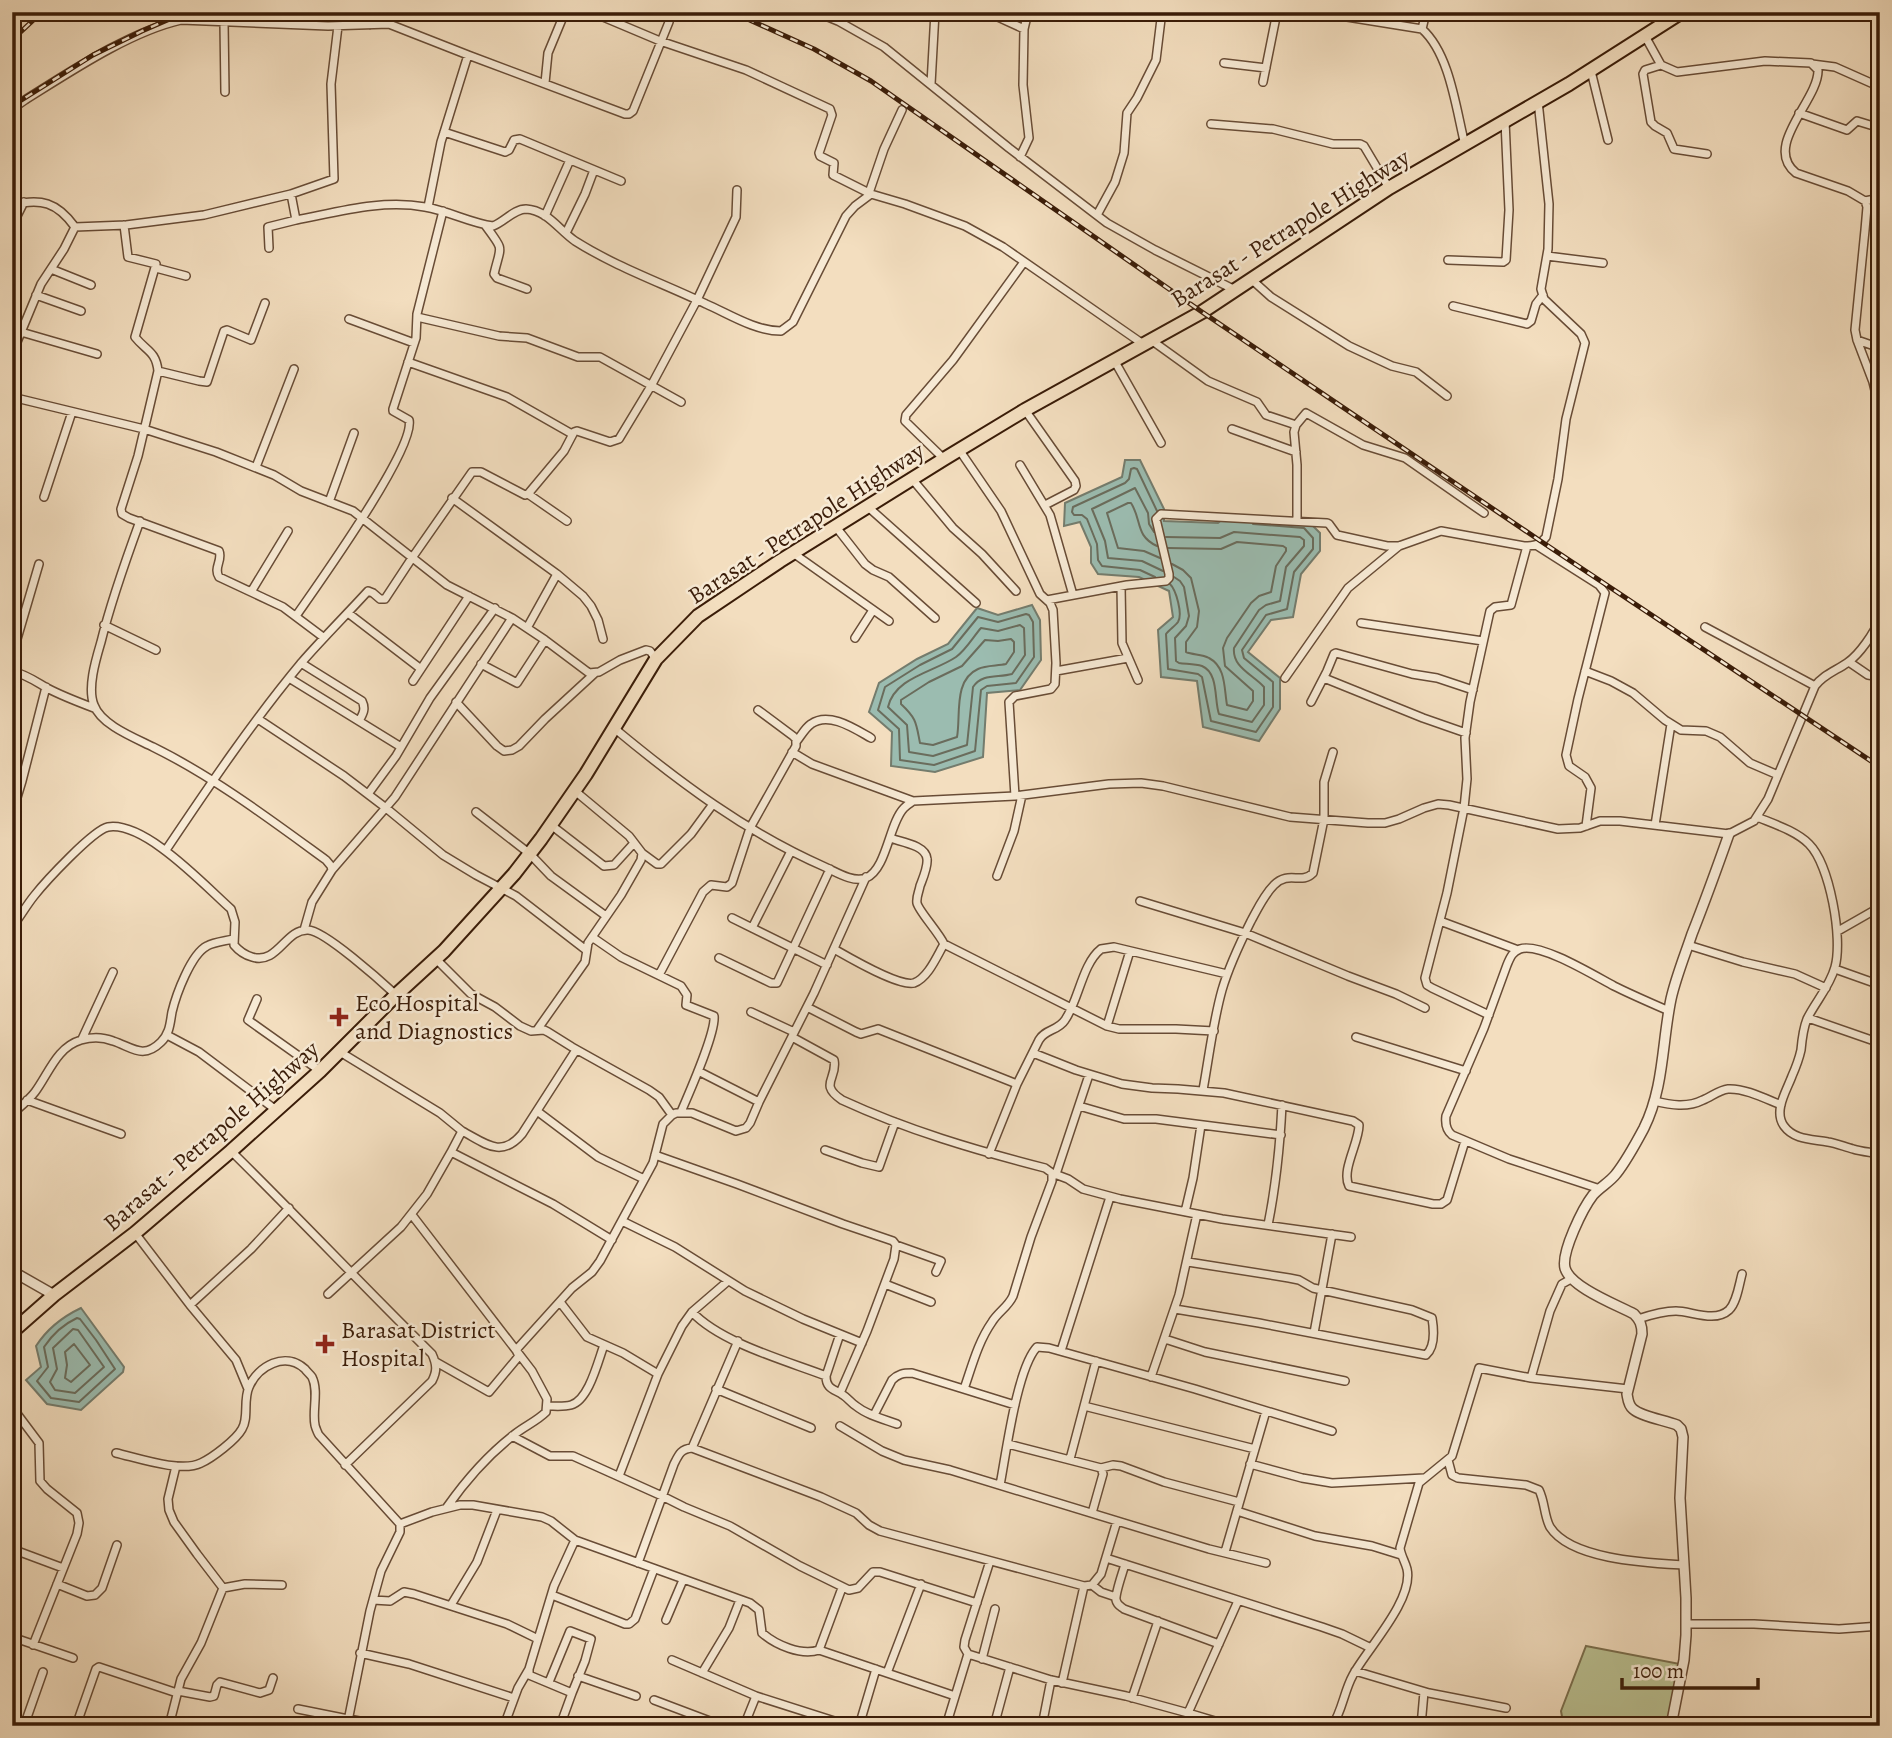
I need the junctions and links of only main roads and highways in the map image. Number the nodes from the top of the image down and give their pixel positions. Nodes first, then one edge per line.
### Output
1 (1682, 12) edge
2 (12, 1332) edge

1 - 2 highway, Barasat - Petrapole Highway

